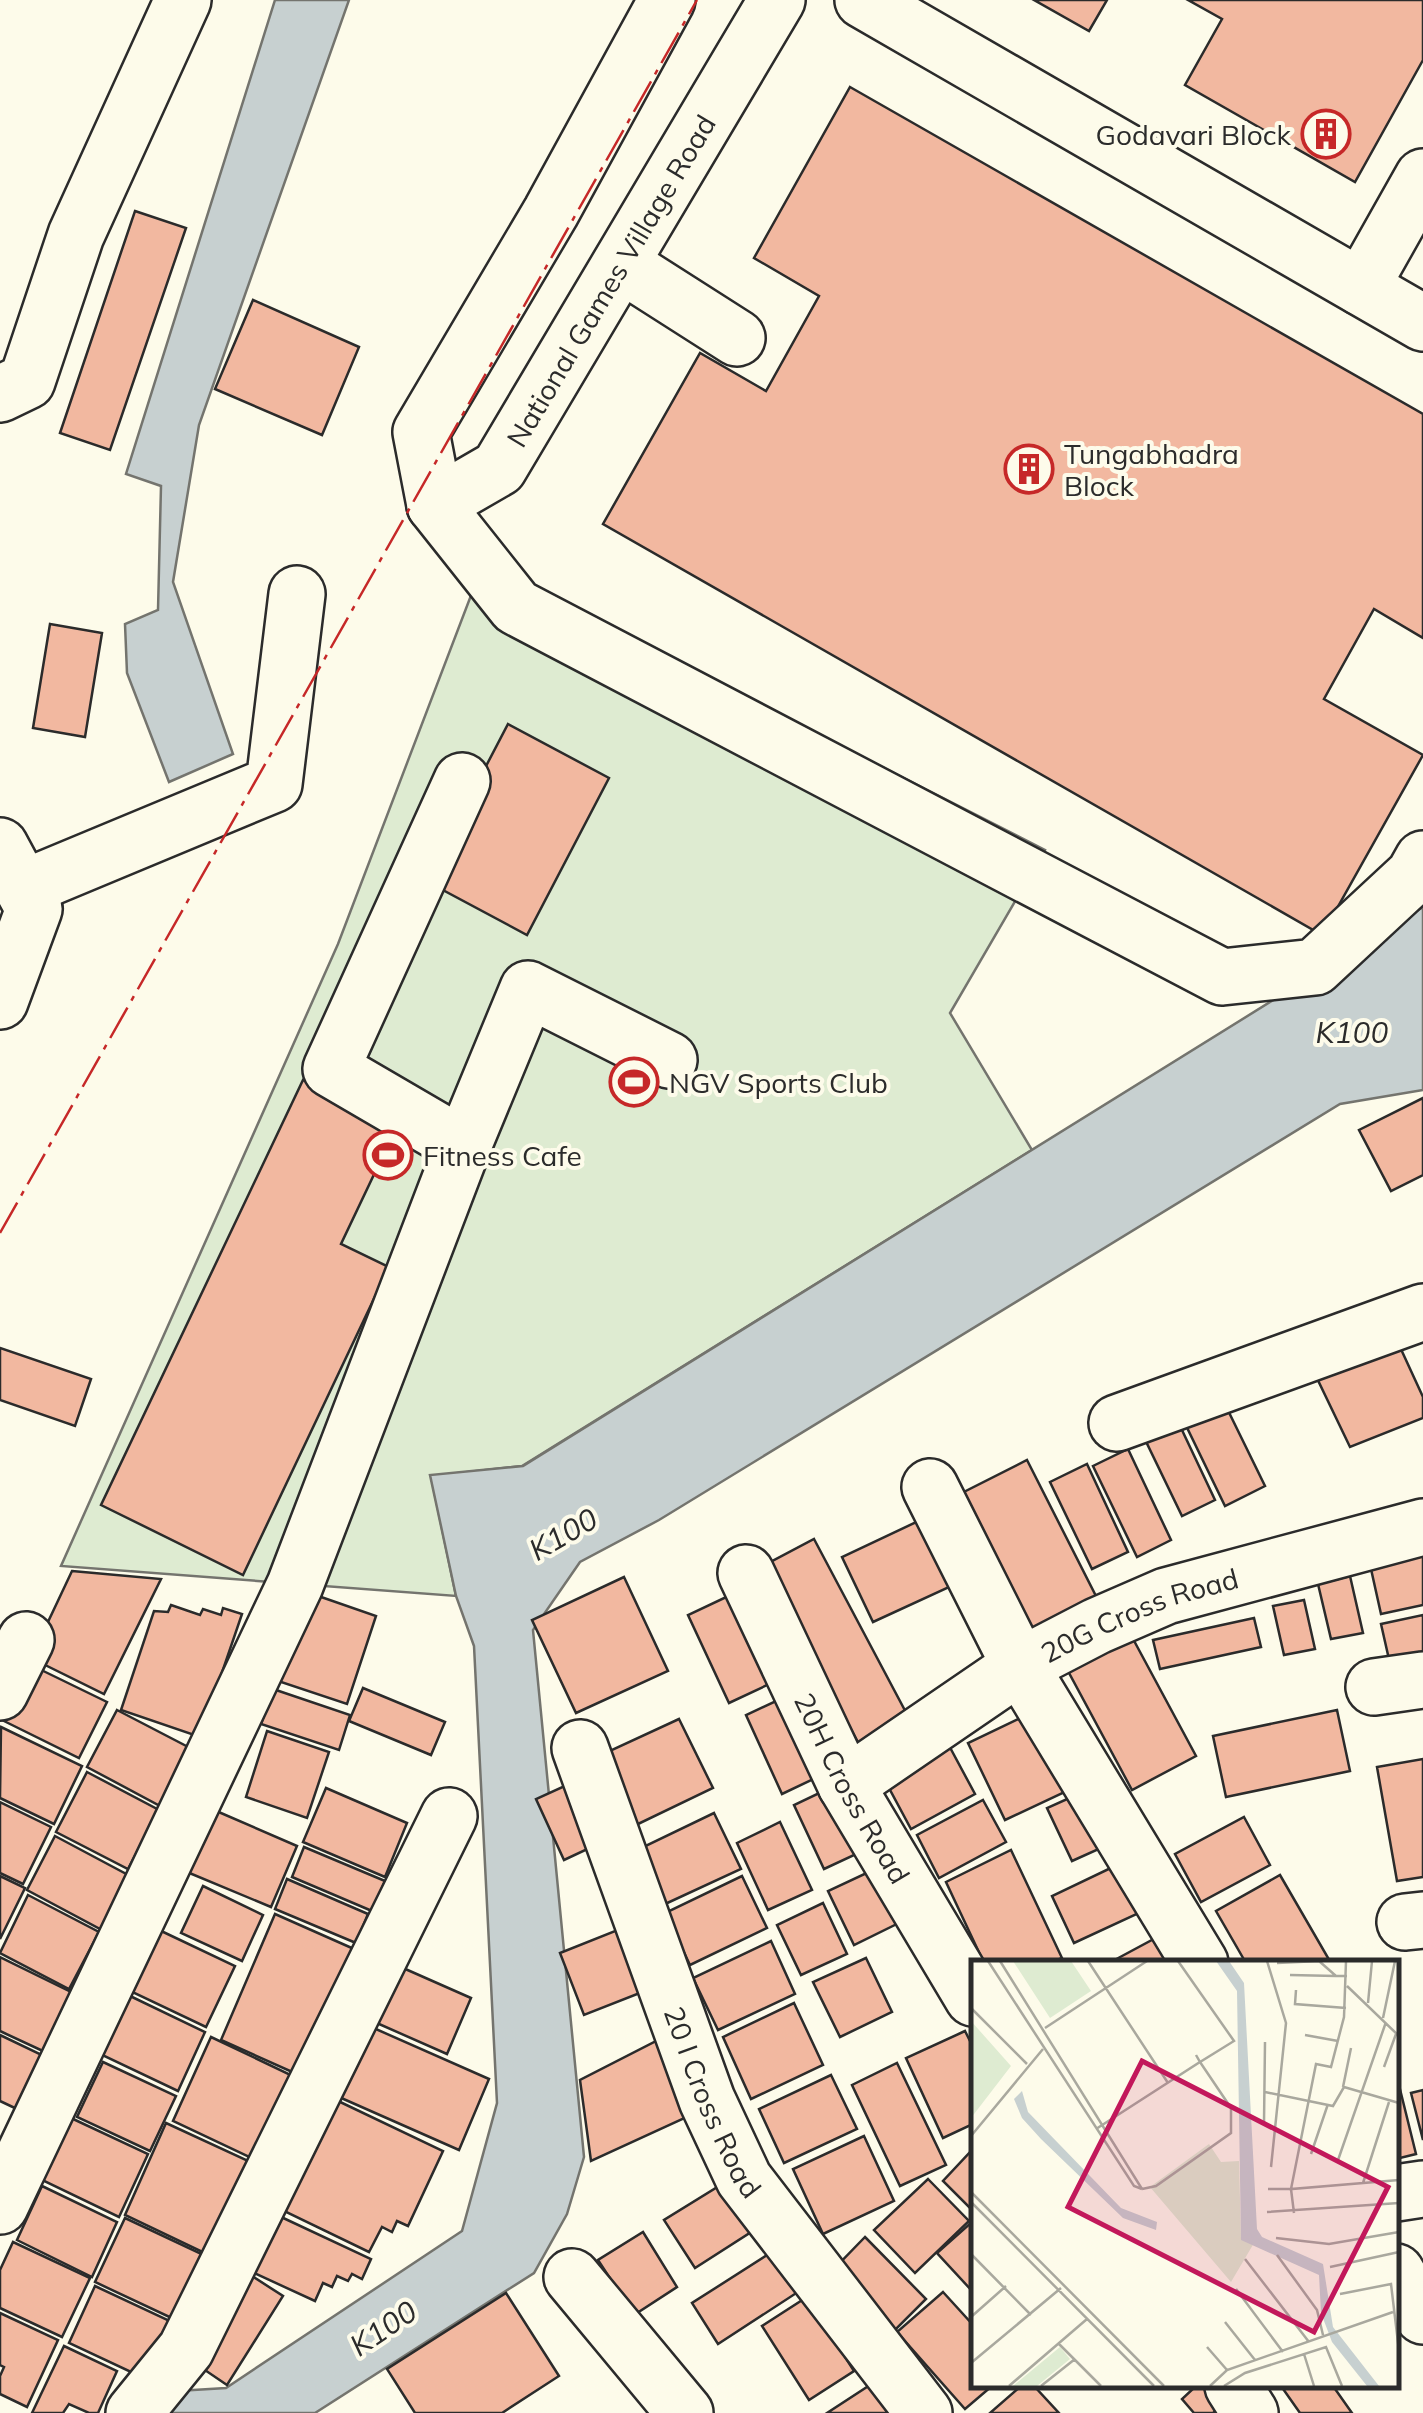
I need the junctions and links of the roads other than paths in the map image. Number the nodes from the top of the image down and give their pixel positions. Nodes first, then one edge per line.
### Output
1 (183, 0) edge
2 (666, 0) edge
3 (777, 0) edge
4 (862, 0) edge
5 (1423, 177) edge
6 (620, 264) junction
7 (1360, 287) junction
8 (1423, 323) edge
9 (737, 338) dead end
10 (0, 394) edge
11 (435, 505) junction
12 (297, 594) dead end
13 (462, 781) dead end
14 (1423, 859) edge
15 (12, 867) edge
16 (0, 1001) edge
17 (668, 1060) dead end
18 (463, 1146) junction
19 (1423, 1312) edge
20 (1117, 1423) dead end
21 (930, 1487) dead end
22 (1423, 1527) edge
23 (746, 1573) dead end
24 (26, 1640) dead end
25 (1020, 1666) junction
26 (0, 1692) edge
27 (580, 1748) dead end
28 (846, 1785) junction
29 (449, 1816) dead end
30 (1198, 1960) edge
31 (971, 1995) edge
32 (1423, 2189) edge
33 (1398, 2193) edge
34 (0, 2206) edge
35 (1398, 2275) edge
36 (572, 2277) dead end
37 (1423, 2316) edge
38 (1234, 2388) edge
39 (134, 2413) edge
40 (686, 2413) edge
41 (924, 2413) edge
42 (1250, 2413) edge

1 - 10 street
2 - 11 street
3 - 6 street, National Games Village Road
4 - 7 street
5 - 7 street
6 - 9 street
6 - 11 street, National Games Village Road
7 - 8 street
11 - 14 street
12 - 15 street
13 - 18 street
15 - 16 street
17 - 18 street
18 - 34 street
19 - 20 street
21 - 25 street
22 - 25 street, 20G Cross Road
23 - 28 street, 20H Cross Road
24 - 26 street
25 - 28 street
25 - 30 street, 20G Cross Road
27 - 41 street, 20 I Cross Road
28 - 31 street, 20H Cross Road
29 - 39 street
32 - 33 street
35 - 37 street
36 - 40 street
38 - 42 street

